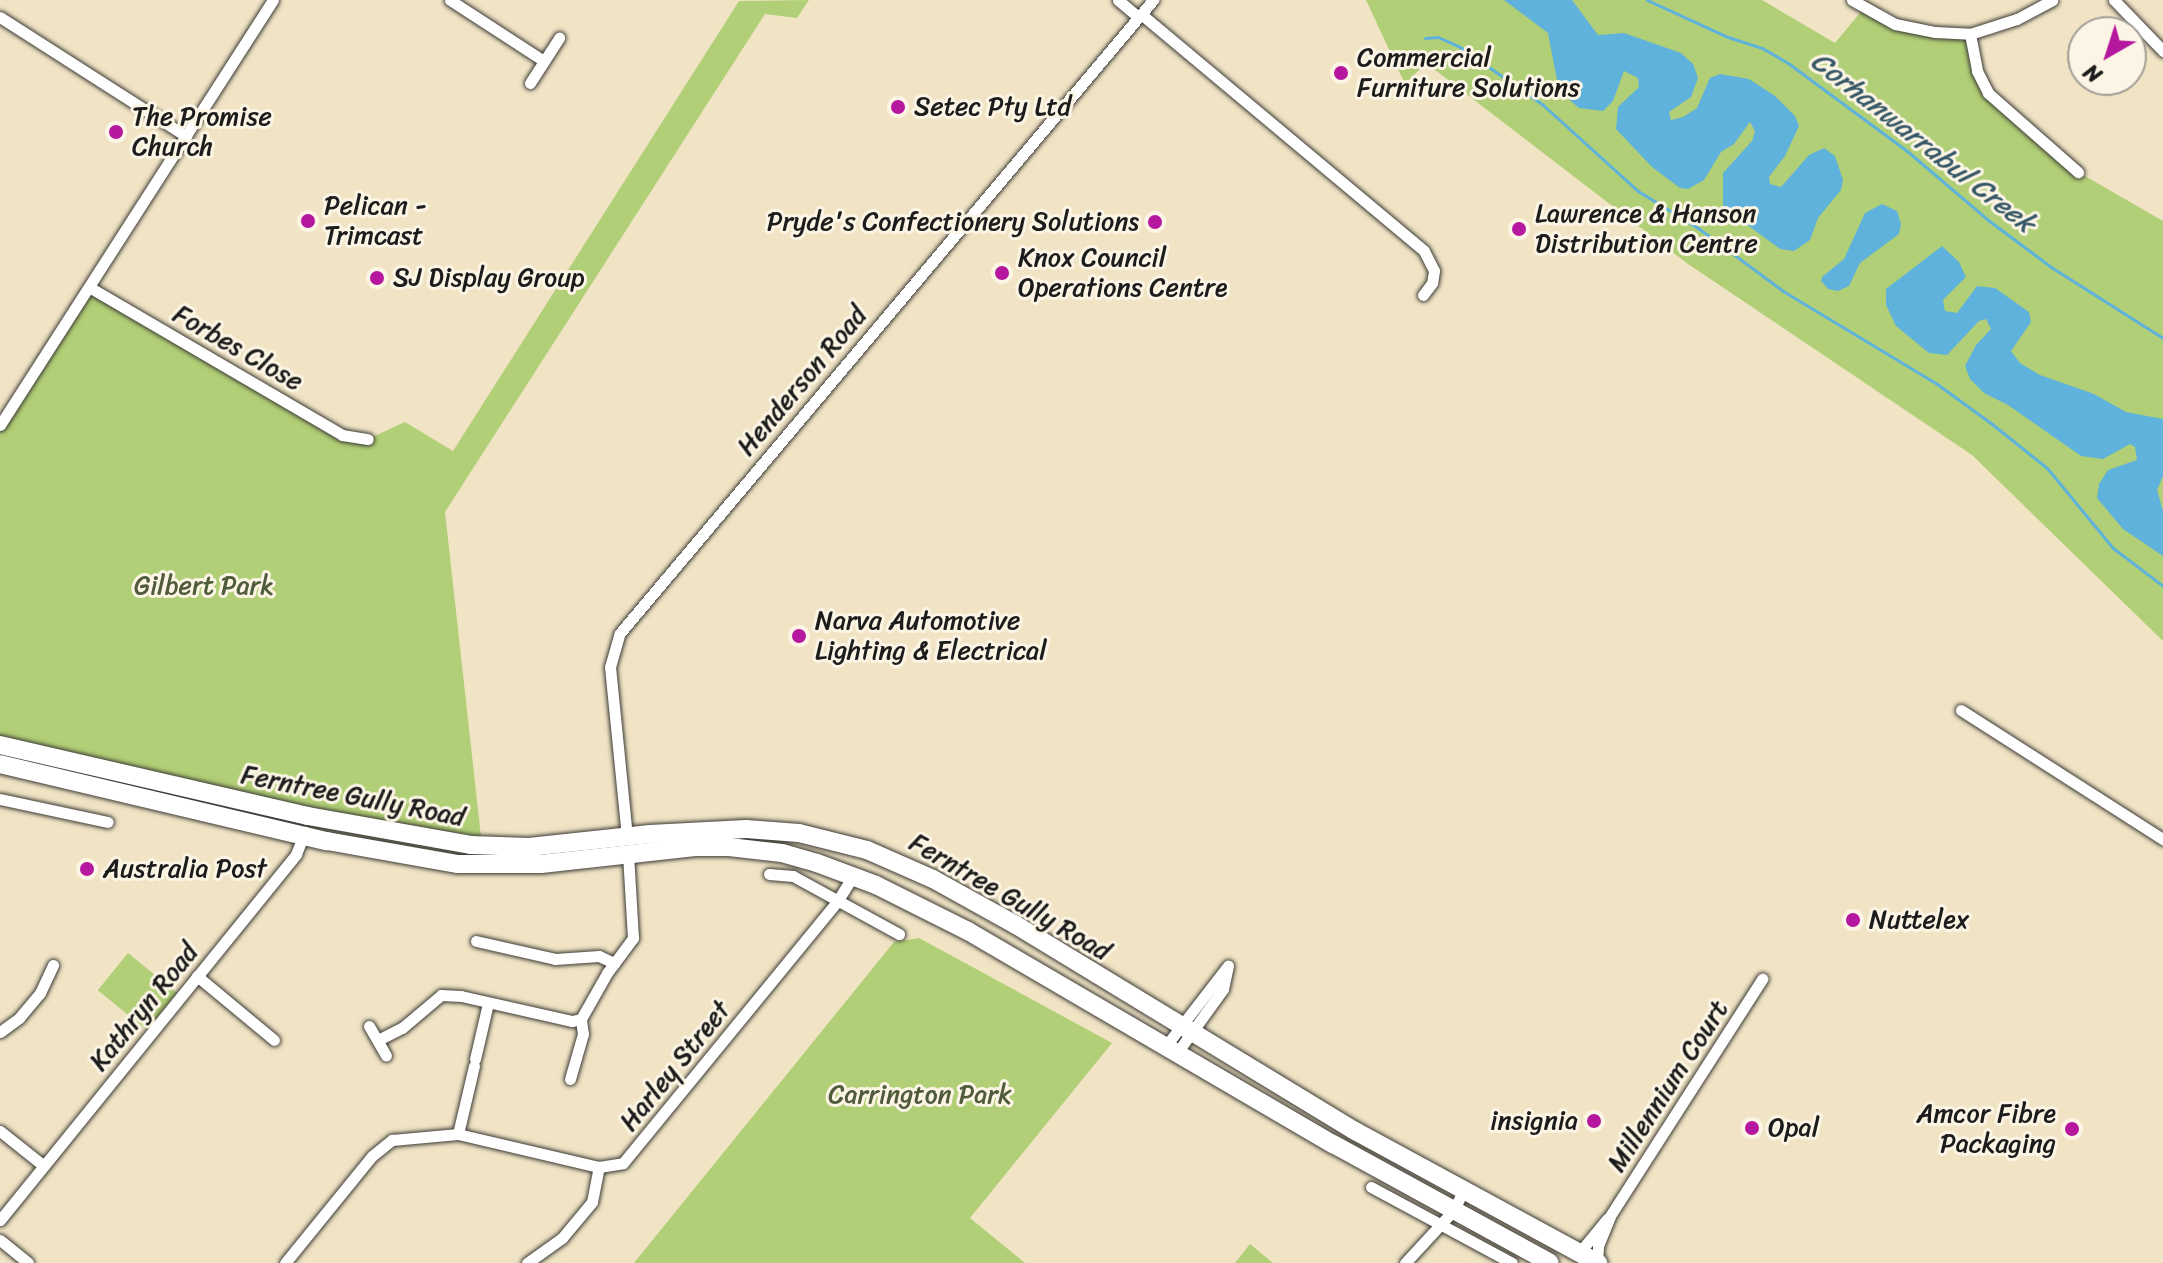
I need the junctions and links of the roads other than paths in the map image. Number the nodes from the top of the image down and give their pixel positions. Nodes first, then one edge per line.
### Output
1 (273, 0) edge
2 (450, 0) edge
3 (1118, 0) edge
4 (1153, 0) edge
5 (1852, 0) edge
6 (2052, 0) edge
7 (2114, 0) edge
8 (2041, 4) edge
9 (1140, 15) junction
10 (2131, 16) edge
11 (0, 17) edge
12 (2147, 33) edge
13 (1970, 34) junction
14 (559, 38) dead end
15 (2163, 51) edge
16 (544, 61) junction
17 (530, 83) dead end
18 (186, 136) junction
19 (2078, 172) dead end
20 (89, 287) junction
21 (1423, 295) dead end
22 (0, 425) edge
23 (368, 439) dead end
24 (1961, 710) dead end
25 (0, 745) edge
26 (0, 764) edge
27 (122, 786) junction
28 (0, 799) edge
29 (308, 816) junction
30 (108, 822) dead end
31 (304, 836) junction
32 (2163, 839) edge
33 (627, 845) junction
34 (867, 850) junction
35 (769, 874) dead end
36 (853, 876) junction
37 (838, 900) junction
38 (899, 934) dead end
39 (476, 941) dead end
40 (614, 963) junction
41 (53, 965) dead end
42 (197, 976) junction
43 (1762, 979) dead end
44 (488, 1003) junction
45 (581, 1019) junction
46 (369, 1026) dead end
47 (1185, 1031) junction
48 (0, 1032) edge
49 (274, 1040) dead end
50 (378, 1040) junction
51 (1171, 1050) junction
52 (386, 1056) dead end
53 (570, 1079) dead end
54 (0, 1131) edge
55 (458, 1134) junction
56 (44, 1166) junction
57 (599, 1167) junction
58 (1371, 1187) dead end
59 (1463, 1191) junction
60 (1440, 1214) junction
61 (1610, 1216) junction
62 (0, 1220) edge
63 (0, 1240) edge
64 (1581, 1258) edge
65 (28, 1263) edge
66 (285, 1263) edge
67 (527, 1263) edge
68 (1405, 1263) edge
69 (1512, 1263) edge
70 (1550, 1263) edge
71 (1598, 1263) edge

1 - 18 street
2 - 16 street
3 - 9 street
4 - 9 street, Henderson Road
5 - 13 street
6 - 8 street
7 - 10 street
8 - 13 street
9 - 21 street
9 - 33 street, Henderson Road
11 - 18 street
12 - 15 street
13 - 19 street
14 - 16 street
16 - 17 street
18 - 20 street
20 - 22 street
20 - 23 street, Forbes Close
24 - 32 street
25 - 27 main road, Ferntree Gully Road
26 - 27 main road, Ferntree Gully Road
27 - 29 main road, Ferntree Gully Road
27 - 31 main road, Ferntree Gully Road
28 - 30 street
29 - 31 street, Kathryn Road
29 - 33 main road, Ferntree Gully Road
31 - 33 main road, Ferntree Gully Road
31 - 42 street, Kathryn Road
33 - 34 main road, Ferntree Gully Road
33 - 36 main road, Ferntree Gully Road
33 - 40 street, Henderson Road
34 - 36 main road
34 - 47 main road, Ferntree Gully Road
35 - 37 street
36 - 37 street, Harley Street
36 - 51 main road, Ferntree Gully Road
37 - 38 street
37 - 57 street, Harley Street
39 - 40 street
40 - 45 street, Henderson Road
41 - 48 street
42 - 49 street
42 - 56 street, Kathryn Road
43 - 61 street, Millennium Court
44 - 45 street
44 - 50 street
44 - 55 street
45 - 53 street
46 - 50 street
47 - 47 street
47 - 51 street
47 - 59 main road, Ferntree Gully Road
50 - 52 street
51 - 60 main road, Ferntree Gully Road
54 - 56 street
55 - 57 street
55 - 66 street
56 - 62 street, Kathryn Road
57 - 67 street
58 - 60 street, Ferntree Gully Road
59 - 60 street
59 - 64 main road, Ferntree Gully Road
60 - 68 street
60 - 69 street, Ferntree Gully Road
60 - 70 main road, Ferntree Gully Road
61 - 64 street, Millennium Court
61 - 71 street, Millennium Court
63 - 65 street
64 - 71 main road, Ferntree Gully Road

